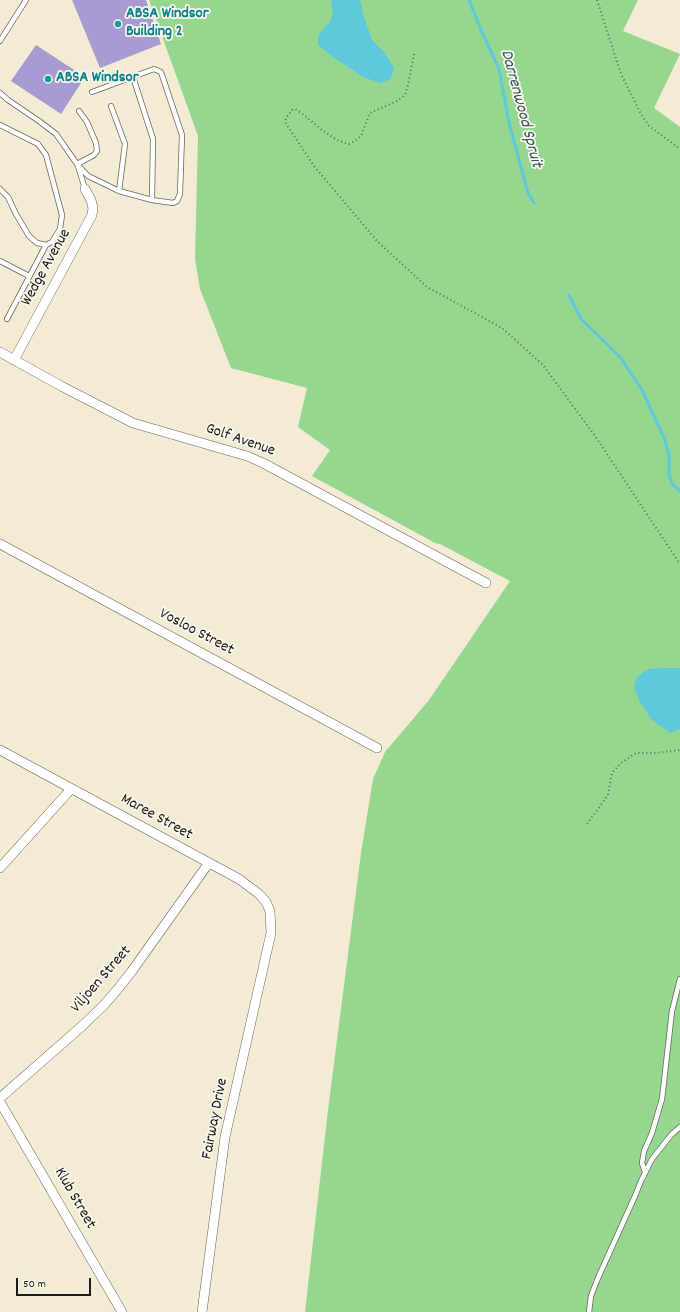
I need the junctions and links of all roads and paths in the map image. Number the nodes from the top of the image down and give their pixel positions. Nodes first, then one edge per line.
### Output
1 (26, 0) edge
2 (597, 0) edge
3 (0, 41) edge
4 (414, 54) dead end
5 (133, 77) junction
6 (92, 92) dead end
7 (0, 93) edge
8 (111, 106) dead end
9 (79, 111) dead end
10 (0, 125) edge
11 (680, 149) edge
12 (77, 164) junction
13 (0, 189) edge
14 (85, 189) joint
15 (119, 191) junction
16 (152, 200) junction
17 (46, 245) junction
18 (0, 261) edge
19 (30, 276) junction
20 (7, 319) dead end
21 (0, 352) edge
22 (14, 360) junction
23 (0, 544) edge
24 (680, 564) edge
25 (486, 583) dead end
26 (377, 748) dead end
27 (0, 750) edge
28 (680, 750) edge
29 (71, 789) junction
30 (587, 824) dead end
31 (208, 864) junction
32 (0, 868) edge
33 (271, 933) joint
34 (680, 979) edge
35 (0, 1098) edge
36 (0, 1102) edge
37 (680, 1127) edge
38 (645, 1172) junction
39 (122, 1312) edge
40 (202, 1312) edge
41 (589, 1312) edge

1 - 3 lane
2 - 11 path
4 - 24 path
5 - 6 lane
5 - 16 lane
5 - 16 lane
7 - 12 lane
8 - 15 lane
9 - 12 lane
10 - 17 lane
12 - 14 lane
12 - 15 lane
13 - 17 lane
14 - 22 street, Wedge Avenue
15 - 16 lane
17 - 19 lane
18 - 19 lane
19 - 20 lane
21 - 22 street, Golf Avenue
22 - 25 street, Golf Avenue
23 - 26 street, Vosloo Street
27 - 29 street, Maree Street
28 - 30 path
29 - 31 street, Maree Street
29 - 32 street
31 - 33 street, Maree Street
31 - 35 street, Viljoen Street
33 - 40 street, Fairway Drive
34 - 38 lane
36 - 39 street, Klub Street
37 - 38 lane
38 - 41 lane

